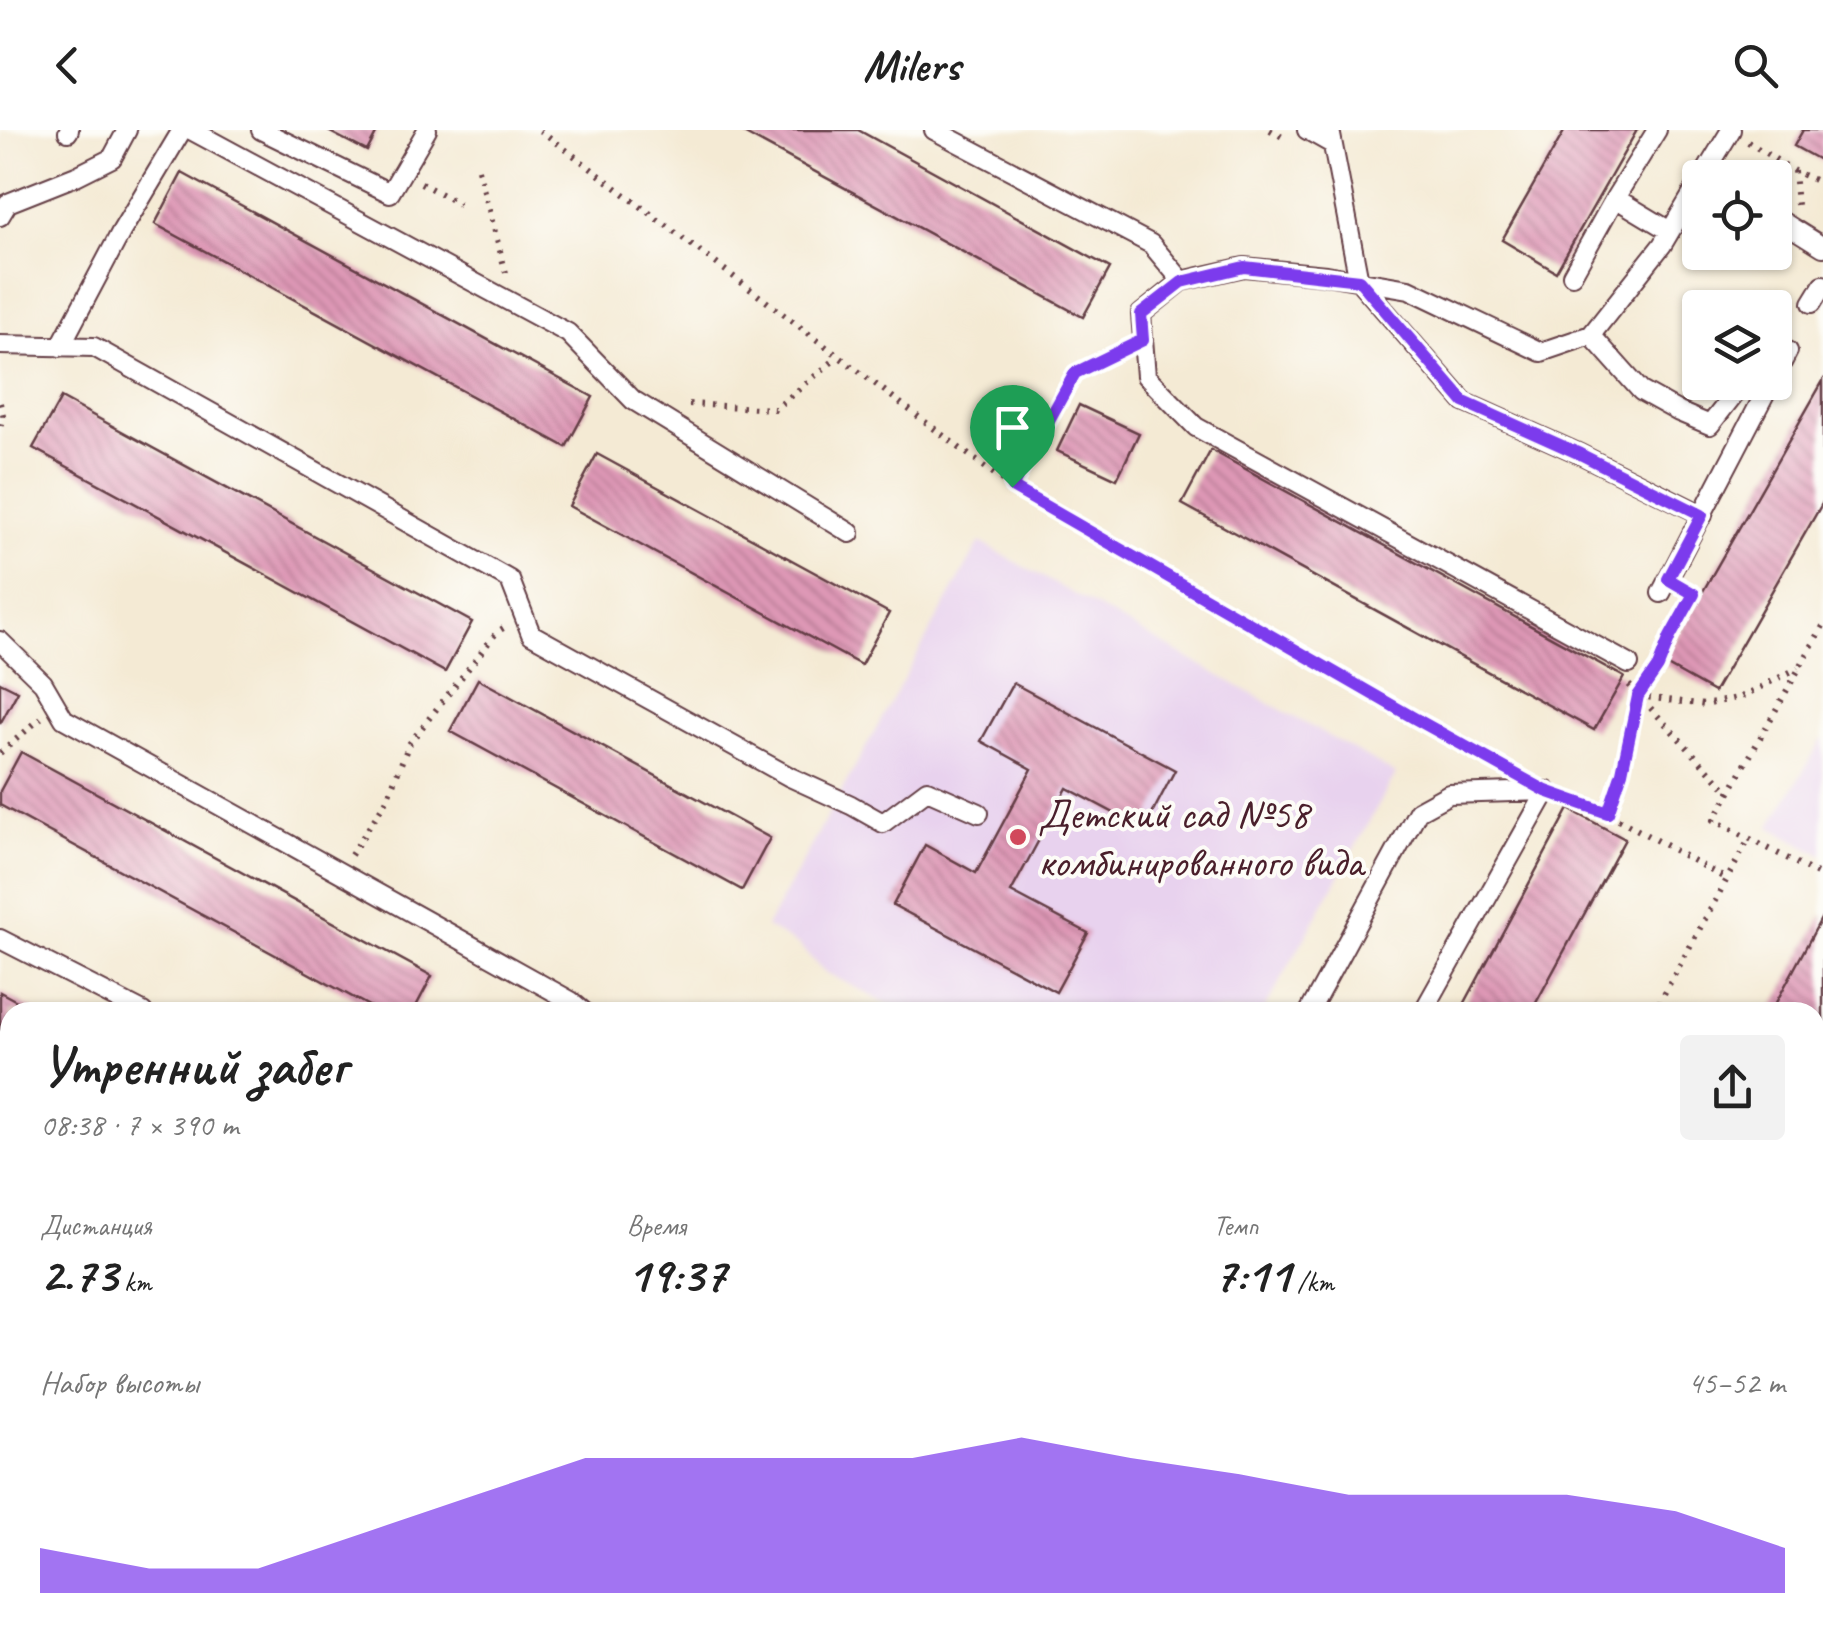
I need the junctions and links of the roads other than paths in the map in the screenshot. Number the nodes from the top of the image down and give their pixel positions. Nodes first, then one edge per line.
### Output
1 (127, 130) edge
2 (182, 130) edge
3 (191, 130) edge
4 (261, 130) edge
5 (427, 130) edge
6 (934, 130) edge
7 (1306, 130) edge
8 (1657, 130) edge
9 (1731, 130) edge
10 (1331, 137) edge
11 (1714, 160) edge
12 (1614, 198) junction
13 (1682, 212) edge
14 (0, 216) edge
15 (1792, 228) edge
16 (1670, 231) junction
17 (1823, 246) edge
18 (1572, 275) dead end
19 (1359, 280) junction
20 (1182, 282) junction
21 (1823, 286) edge
22 (1812, 304) dead end
23 (1591, 335) junction
24 (0, 345) edge
25 (60, 346) junction
26 (1730, 400) edge
27 (1763, 400) edge
28 (1702, 515) junction
29 (850, 533) dead end
30 (1664, 586) road end
31 (0, 641) edge
32 (1629, 664) road end
33 (979, 813) dead end
34 (0, 939) edge
35 (123, 1002) edge
36 (573, 1002) edge
37 (1314, 1002) edge
38 (1429, 1002) edge

1 - 14 lane
2 - 25 lane
3 - 29 lane
4 - 5 lane
6 - 20 lane
7 - 10 lane
8 - 12 lane
9 - 11 lane
10 - 19 lane
12 - 16 lane
12 - 18 lane
13 - 16 lane
15 - 17 lane
16 - 23 lane
19 - 20 lane
19 - 23 lane
19 - 28 lane
20 - 32 lane
21 - 22 lane
23 - 26 lane
24 - 25 lane
25 - 33 lane
27 - 28 lane
28 - 30 lane
31 - 36 lane
34 - 35 lane
37 - 38 lane

